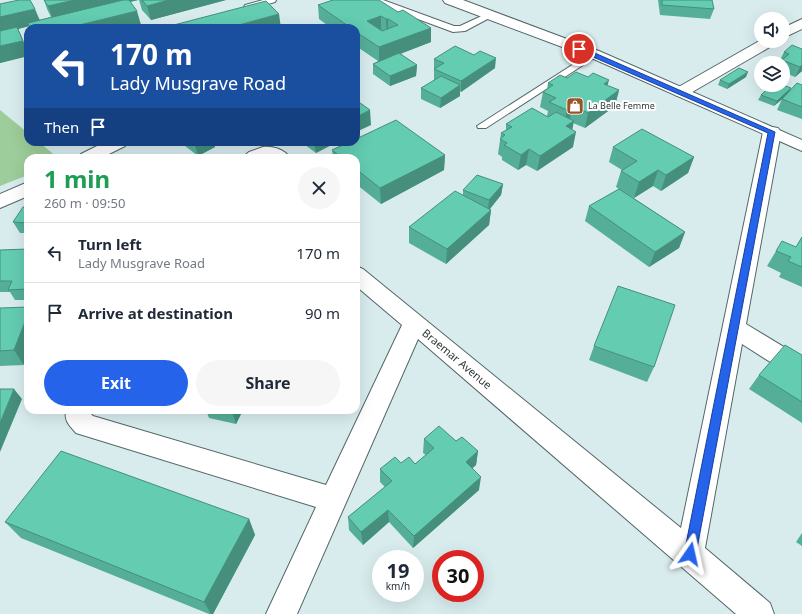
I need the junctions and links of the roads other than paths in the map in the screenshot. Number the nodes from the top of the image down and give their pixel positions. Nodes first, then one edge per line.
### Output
1 (272, 0) edge
2 (375, 0) edge
3 (450, 0) edge
4 (242, 9) edge
5 (491, 15) junction
6 (802, 23) edge
7 (790, 30) edge
8 (758, 48) edge
9 (594, 54) junction
10 (681, 92) junction
11 (482, 126) dead end
12 (772, 132) junction
13 (111, 146) edge
14 (802, 146) edge
15 (95, 154) edge
16 (259, 154) edge
17 (275, 154) edge
18 (24, 190) edge
19 (0, 202) edge
20 (360, 277) edge
21 (414, 323) junction
22 (734, 328) junction
23 (802, 370) edge
24 (77, 414) edge
25 (333, 500) junction
26 (690, 554) junction
27 (281, 614) edge
28 (760, 614) edge

1 - 4 lane
2 - 5 lane
3 - 5 street
5 - 9 street
6 - 7 street
8 - 10 street
9 - 10 street
9 - 11 lane
10 - 12 street
12 - 14 street
12 - 22 street
13 - 15 street
16 - 17 street
18 - 19 street
20 - 21 street
21 - 25 street, Braemar Avenue
21 - 26 street, Braemar Avenue
22 - 23 street
22 - 26 street
24 - 25 street
25 - 27 street, Braemar Avenue
26 - 28 street, Braemar Avenue

